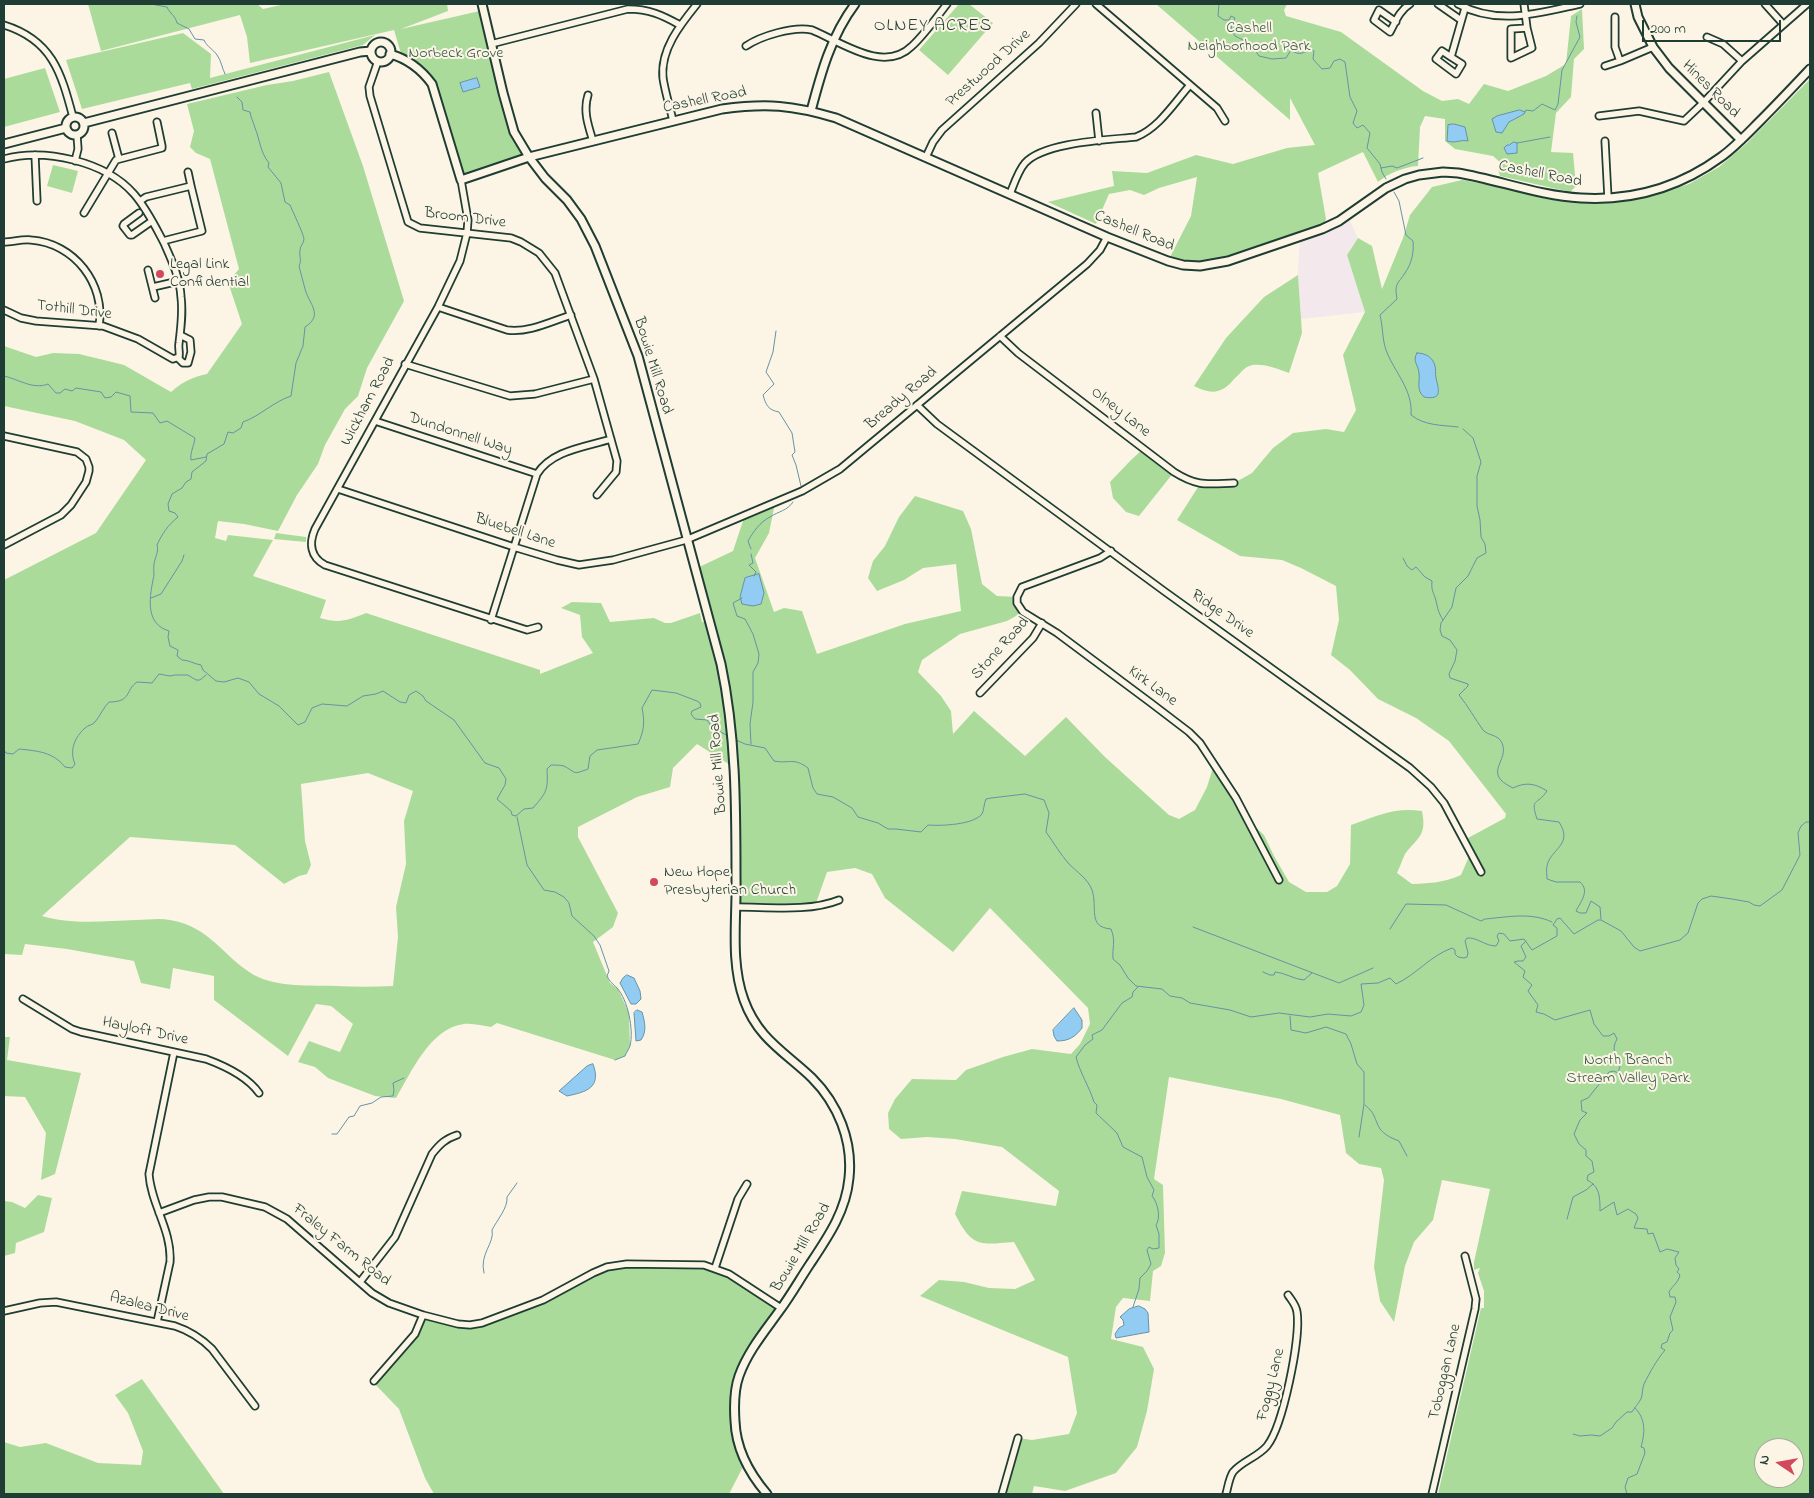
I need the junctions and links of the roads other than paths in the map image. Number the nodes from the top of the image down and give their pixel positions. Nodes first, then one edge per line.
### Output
1 (482, 4) edge
2 (697, 4) edge
3 (855, 4) edge
4 (947, 4) edge
5 (1076, 4) edge
6 (1096, 4) edge
7 (1410, 4) edge
8 (1438, 4) edge
9 (1458, 4) edge
10 (1524, 4) edge
11 (1580, 4) edge
12 (1635, 4) edge
13 (1765, 4) edge
14 (1808, 4) edge
15 (1465, 8) junction
16 (1526, 16) junction
17 (1615, 17) dead end
18 (1461, 20) junction
19 (1396, 22) dead end
20 (1783, 24) junction
21 (4, 25) edge
22 (680, 25) junction
23 (1527, 28) junction
24 (1708, 37) dead end
25 (834, 39) junction
26 (491, 44) junction
27 (746, 46) dead end
28 (1653, 47) junction
29 (371, 51) junction
30 (390, 54) junction
31 (1451, 57) junction
32 (378, 61) junction
33 (1620, 61) junction
34 (1742, 61) junction
35 (1605, 66) dead end
36 (1810, 69) edge
37 (1190, 85) junction
38 (588, 95) dead end
39 (1703, 103) junction
40 (811, 110) junction
41 (1096, 113) dead end
42 (1599, 116) dead end
43 (73, 117) junction
44 (673, 121) junction
45 (1225, 121) dead end
46 (157, 122) dead end
47 (84, 123) junction
48 (66, 128) junction
49 (112, 133) dead end
50 (77, 135) junction
51 (1741, 140) junction
52 (593, 141) junction
53 (1099, 141) junction
54 (1605, 141) dead end
55 (4, 144) edge
56 (35, 155) junction
57 (926, 157) junction
58 (529, 158) junction
59 (4, 159) edge
60 (119, 159) junction
61 (76, 161) junction
62 (458, 168) junction
63 (188, 172) dead end
64 (107, 174) junction
65 (474, 176) junction
66 (461, 180) junction
67 (191, 186) junction
68 (1010, 194) junction
69 (1608, 198) junction
70 (36, 201) dead end
71 (140, 201) junction
72 (84, 213) dead end
73 (139, 213) dead end
74 (152, 221) junction
75 (467, 233) junction
76 (1107, 237) junction
77 (163, 241) junction
78 (4, 242) edge
79 (148, 270) dead end
80 (179, 281) junction
81 (152, 287) junction
82 (155, 298) dead end
83 (438, 307) junction
84 (4, 310) edge
85 (571, 315) junction
86 (99, 326) junction
87 (180, 335) junction
88 (1000, 336) junction
89 (178, 358) junction
90 (405, 364) junction
91 (594, 379) junction
92 (917, 405) junction
93 (374, 421) junction
94 (4, 436) edge
95 (611, 439) junction
96 (537, 474) junction
97 (1234, 483) dead end
98 (338, 488) junction
99 (597, 495) dead end
100 (686, 540) junction
101 (4, 545) edge
102 (514, 547) junction
103 (1111, 551) junction
104 (491, 620) junction
105 (1042, 623) junction
106 (538, 627) dead end
107 (980, 693) dead end
108 (1481, 872) dead end
109 (1279, 880) dead end
110 (839, 900) dead end
111 (737, 907) junction
112 (23, 999) dead end
113 (174, 1052) junction
114 (259, 1093) dead end
115 (457, 1136) dead end
116 (747, 1184) dead end
117 (160, 1213) junction
118 (1465, 1256) dead end
119 (715, 1268) junction
120 (360, 1282) junction
121 (1288, 1295) dead end
122 (781, 1308) junction
123 (4, 1311) edge
124 (423, 1315) junction
125 (157, 1322) junction
126 (374, 1381) dead end
127 (255, 1406) dead end
128 (1018, 1438) dead end
129 (767, 1494) edge
130 (1002, 1494) edge
131 (1226, 1494) edge
132 (1432, 1494) edge

1 - 26 street, Bowie Mill Road
2 - 22 street
3 - 25 street
4 - 25 street
5 - 57 street, Prestwood Drive
6 - 37 street
7 - 19 street
8 - 18 street
9 - 15 street
10 - 16 street
11 - 16 street
12 - 28 street, Hines Road
13 - 20 street
14 - 20 street
15 - 16 street
15 - 18 street
16 - 23 street
17 - 33 street
18 - 31 street
20 - 34 street
21 - 43 street
22 - 26 street
22 - 44 street
23 - 23 street
24 - 34 street
25 - 27 street
25 - 40 street
26 - 58 street, Bowie Mill Road
28 - 33 street
28 - 39 street, Hines Road
29 - 30 street
29 - 32 street
29 - 47 street
30 - 32 street
30 - 62 street, Wickham Road
31 - 31 street
32 - 75 street, Broom Drive
33 - 35 street
34 - 39 street
36 - 51 street, Cashell Road
37 - 45 street
37 - 53 street
38 - 52 street
39 - 42 street
39 - 51 street, Hines Road
40 - 44 street, Cashell Road
40 - 57 street, Cashell Road
41 - 53 street
43 - 47 street
43 - 48 street
44 - 52 street, Cashell Road
46 - 60 street
47 - 50 street
48 - 50 street
48 - 55 street
49 - 60 street
50 - 61 street
51 - 69 street, Cashell Road
52 - 58 street, Cashell Road
53 - 68 street
54 - 69 street
56 - 59 street
56 - 61 street
56 - 70 street
57 - 68 street, Cashell Road
58 - 65 street, Cashell Road
58 - 100 street, Bowie Mill Road
60 - 64 street
61 - 64 street
62 - 65 street
62 - 66 street, Wickham Road
63 - 67 street
64 - 71 street
64 - 72 street
65 - 66 street, Cashell Road
66 - 75 street, Wickham Road
67 - 71 street
67 - 77 street
68 - 76 street, Cashell Road
69 - 76 street, Cashell Road
71 - 74 street
73 - 74 street
74 - 77 street
75 - 83 street, Wickham Road
75 - 85 street, Broom Drive
76 - 88 street, Bready Road
77 - 80 street
78 - 86 street
79 - 81 street
80 - 81 street
80 - 87 street
81 - 82 street
83 - 85 street
83 - 90 street, Wickham Road
84 - 86 street, Tothill Drive
85 - 91 street, Broom Drive
86 - 89 street, Tothill Drive
87 - 89 street
87 - 89 street
88 - 92 street, Bready Road
88 - 97 street, Olney Lane
90 - 91 street
90 - 93 street, Wickham Road
91 - 95 street, Broom Drive
92 - 100 street, Bready Road
92 - 103 street, Ridge Drive
93 - 96 street, Dundonnell Way
93 - 98 street, Wickham Road
94 - 101 street
95 - 96 street
95 - 99 street, Broom Drive
96 - 102 street
98 - 102 street, Bluebell Lane
98 - 104 street, Wickham Road
100 - 102 street, Bluebell Lane
100 - 111 street, Bowie Mill Road
102 - 104 street
103 - 105 street, Kirk Lane
103 - 108 street, Ridge Drive
104 - 106 street, Wickham Road
105 - 107 street, Stone Road
105 - 109 street, Kirk Lane
110 - 111 street
111 - 122 street, Bowie Mill Road
112 - 113 street, Hayloft Drive
113 - 114 street, Hayloft Drive
113 - 117 street
115 - 120 street
116 - 119 street
117 - 120 street, Fraley Farm Road
117 - 125 street
118 - 132 street, Toboggan Lane
119 - 122 street, Fraley Farm Road
119 - 124 street, Fraley Farm Road
120 - 124 street, Fraley Farm Road
121 - 131 street, Foggy Lane
122 - 129 street, Bowie Mill Road
123 - 125 street, Azalea Drive
124 - 126 street
125 - 127 street, Azalea Drive
128 - 130 street

